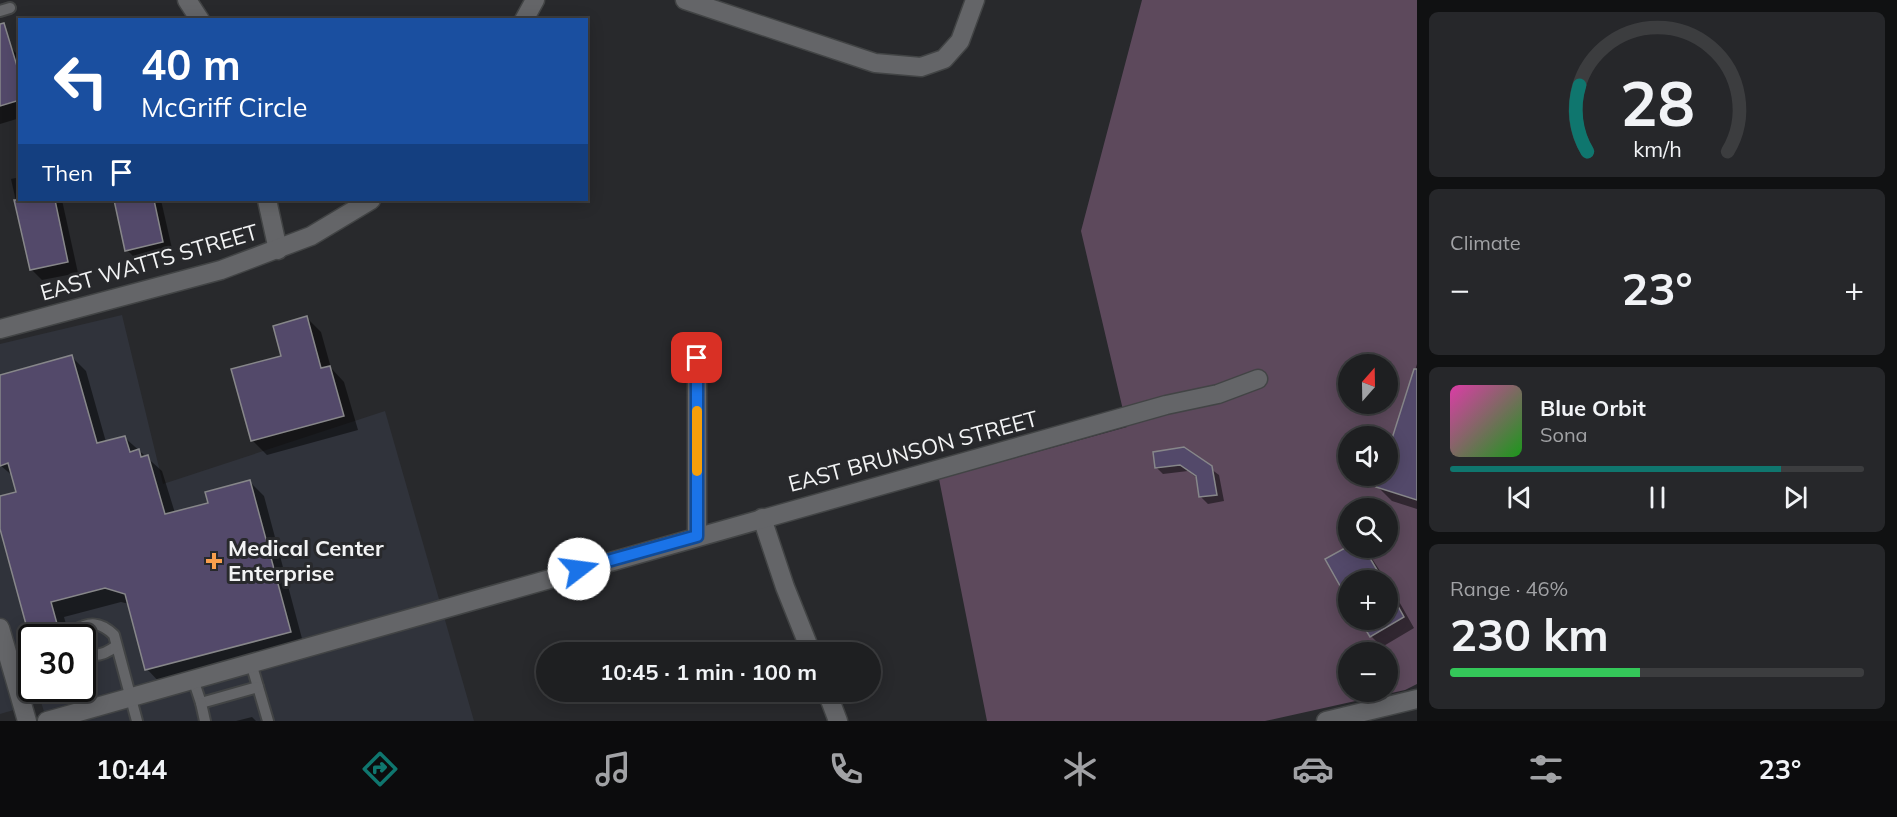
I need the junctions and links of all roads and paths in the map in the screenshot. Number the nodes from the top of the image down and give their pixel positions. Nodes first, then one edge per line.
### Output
1 (187, 0) edge
2 (535, 0) edge
3 (684, 0) edge
4 (975, 0) edge
5 (199, 18) edge
6 (525, 18) edge
7 (267, 201) edge
8 (370, 201) edge
9 (278, 250) junction
10 (1, 327) edge
11 (697, 358) dead end
12 (1258, 379) dead end
13 (762, 518) junction
14 (697, 536) junction
15 (85, 624) edge
16 (1, 637) edge
17 (807, 642) edge
18 (116, 646) junction
19 (96, 654) edge
20 (252, 663) junction
21 (193, 680) junction
22 (258, 687) junction
23 (131, 697) junction
24 (1417, 699) edge
25 (830, 702) edge
26 (201, 703) junction
27 (27, 721) edge
28 (47, 721) edge
29 (137, 721) edge
30 (205, 721) edge
31 (268, 721) edge
32 (838, 721) edge
33 (1326, 721) edge

1 - 5 street
2 - 6 street
3 - 4 street
7 - 9 street
8 - 9 street, EAST WATTS STREET
9 - 10 street, EAST WATTS STREET
11 - 14 street
12 - 13 street, EAST BRUNSON STREET
13 - 14 street, EAST BRUNSON STREET
13 - 17 street
14 - 20 street, EAST BRUNSON STREET
15 - 18 lane
16 - 27 street
18 - 19 lane
18 - 23 lane
20 - 21 street, EAST BRUNSON STREET
20 - 22 lane
21 - 23 street, EAST BRUNSON STREET
21 - 26 lane
22 - 26 lane
22 - 31 lane
23 - 28 street, EAST BRUNSON STREET
23 - 29 lane
24 - 33 street
25 - 32 street
26 - 30 lane

